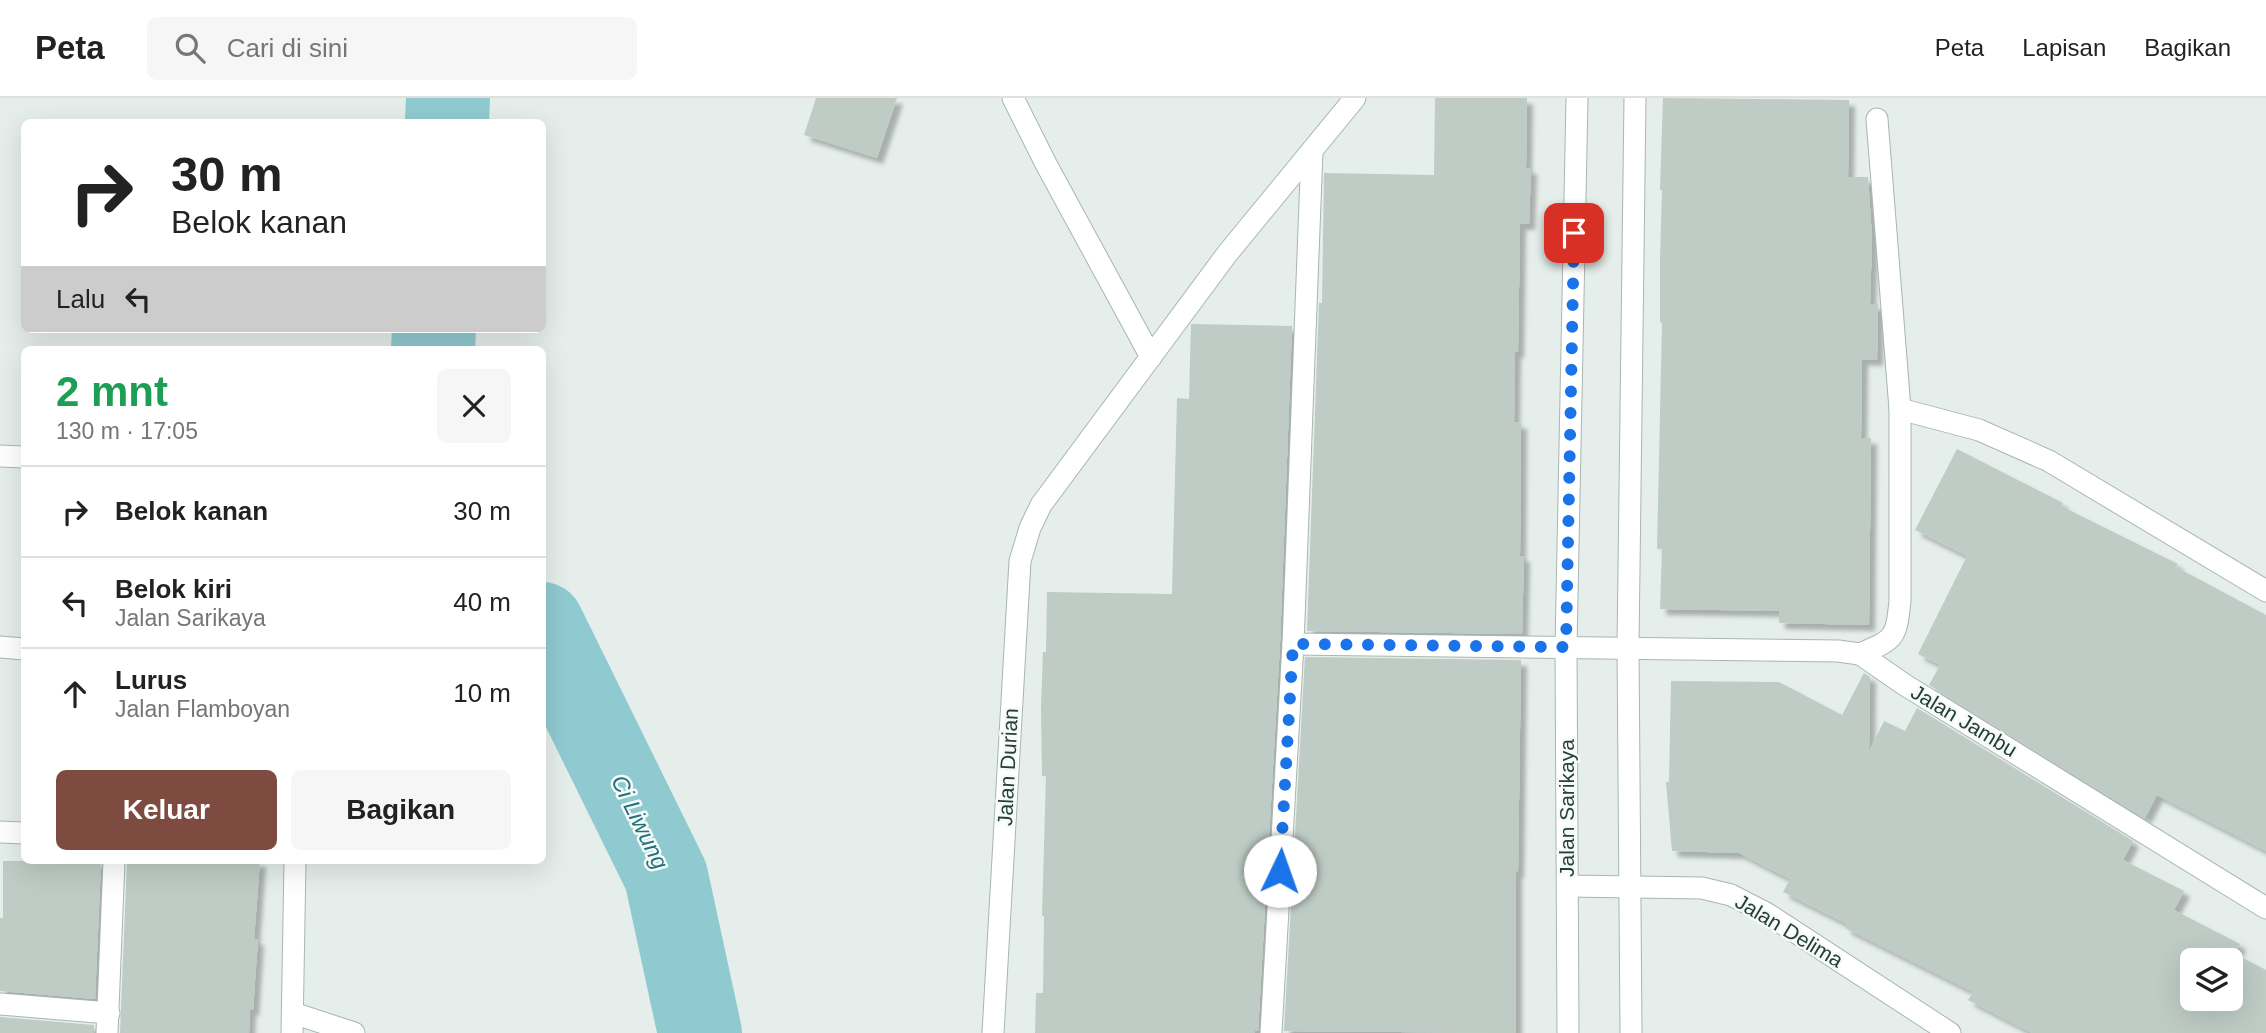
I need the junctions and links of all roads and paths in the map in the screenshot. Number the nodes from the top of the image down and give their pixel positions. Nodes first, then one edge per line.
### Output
1 (1013, 98) edge
2 (1355, 98) edge
3 (1577, 98) edge
4 (1635, 98) edge
5 (1877, 119) dead end
6 (1312, 151) junction
7 (1151, 357) junction
8 (1900, 409) junction
9 (0, 456) edge
10 (21, 457) edge
11 (2266, 591) edge
12 (1293, 644) junction
13 (0, 647) edge
14 (1566, 647) junction
15 (1628, 648) junction
16 (21, 649) edge
17 (1860, 654) junction
18 (0, 832) edge
19 (21, 833) edge
20 (114, 864) edge
21 (295, 864) edge
22 (1568, 886) junction
23 (1632, 887) junction
24 (2266, 908) edge
25 (0, 1004) edge
26 (108, 1023) edge
27 (293, 1023) edge
28 (354, 1033) edge
29 (993, 1033) edge
30 (1271, 1033) edge
31 (1568, 1033) edge
32 (1632, 1033) edge
33 (1950, 1033) edge

1 - 7 street
2 - 6 street, Jalan Durian
3 - 14 street, Jalan Sarikaya
4 - 15 street
5 - 8 street
6 - 7 street, Jalan Durian
6 - 12 street
7 - 29 street, Jalan Durian
8 - 11 street
8 - 17 street
9 - 10 street
12 - 14 street, Jalan Jambu
12 - 30 street
13 - 16 street
14 - 15 street, Jalan Jambu
14 - 22 street, Jalan Sarikaya
15 - 17 street, Jalan Jambu
15 - 23 street
17 - 24 street, Jalan Jambu
18 - 19 street
20 - 26 street
21 - 27 street
22 - 23 street, Jalan Delima
22 - 31 street, Jalan Sarikaya
23 - 32 street
23 - 33 street, Jalan Delima
25 - 26 street
27 - 28 street

